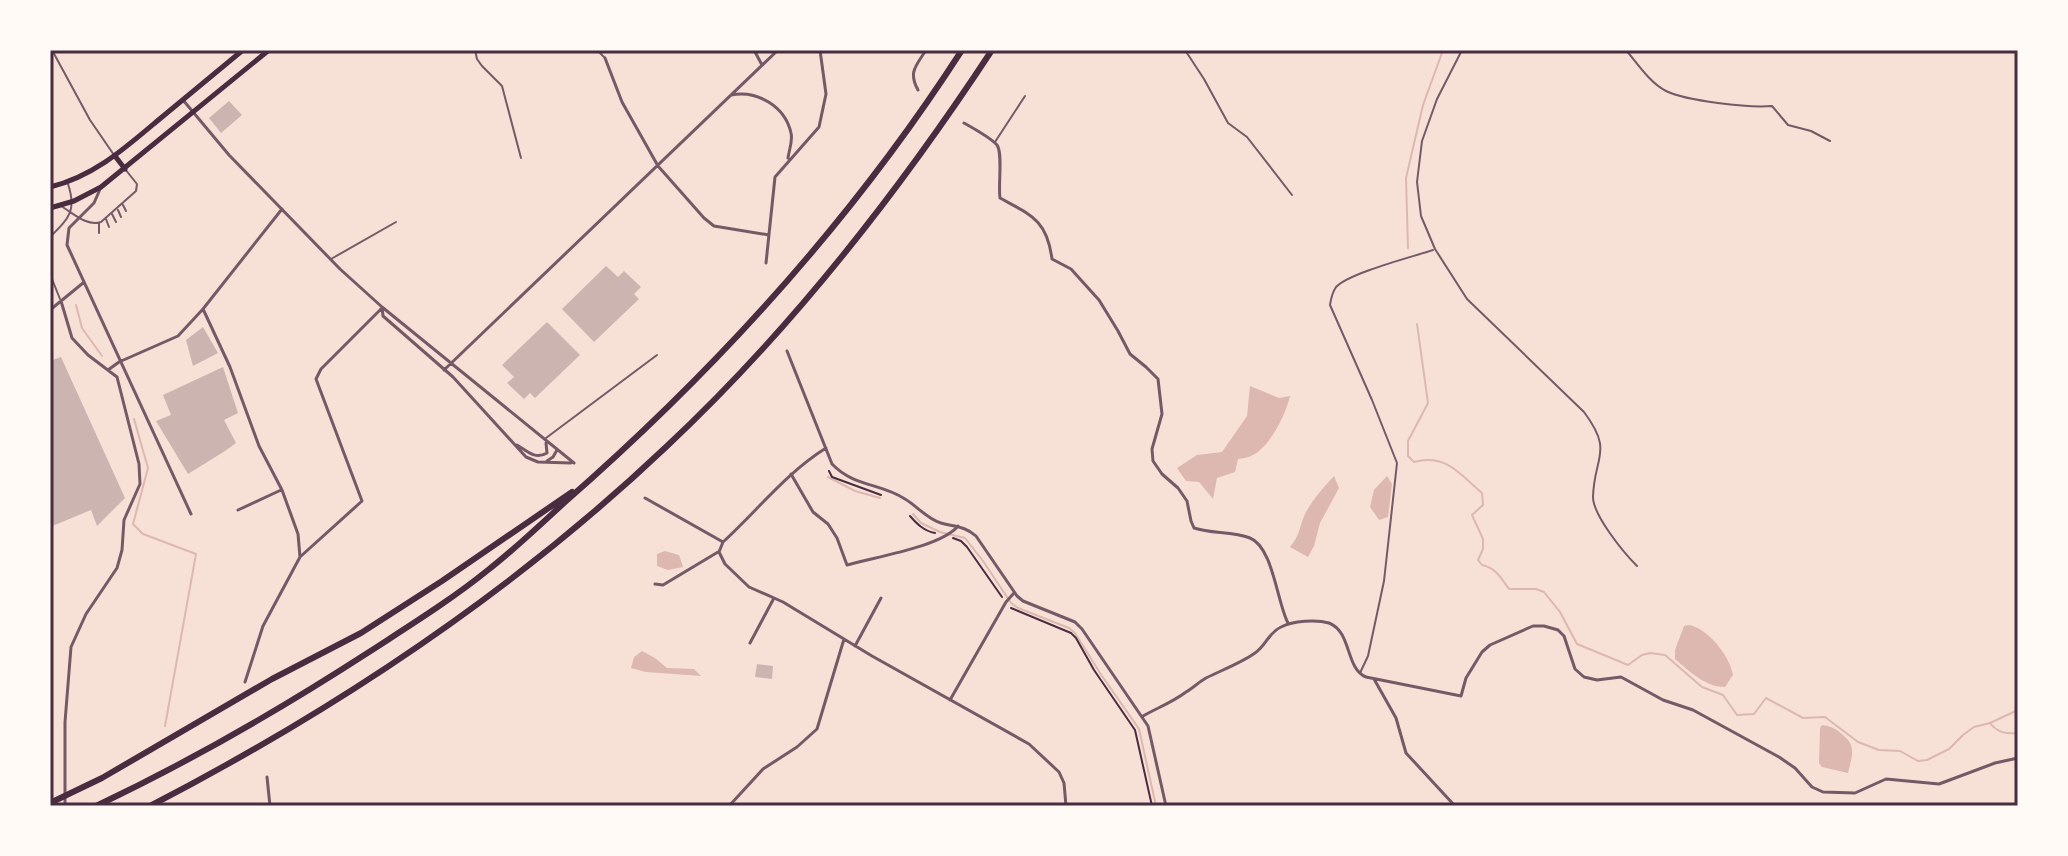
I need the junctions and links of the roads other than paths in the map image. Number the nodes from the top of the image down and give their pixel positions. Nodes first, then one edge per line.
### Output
1 (52, 50) edge
2 (243, 50) edge
3 (269, 50) edge
4 (475, 50) edge
5 (597, 50) edge
6 (754, 50) edge
7 (778, 50) edge
8 (820, 50) edge
9 (926, 50) edge
10 (962, 50) edge
11 (992, 50) edge
12 (1185, 50) edge
13 (1462, 50) edge
14 (1626, 50) edge
15 (605, 58) joint
16 (762, 65) junction
17 (918, 90) dead end
18 (731, 95) junction
19 (1025, 96) dead end
20 (183, 100) junction
21 (193, 112) junction
22 (964, 123) dead end
23 (1830, 141) dead end
24 (994, 144) junction
25 (115, 156) junction
26 (521, 158) dead end
27 (788, 161) junction
28 (658, 166) junction
29 (125, 169) junction
30 (68, 183) junction
31 (50, 187) edge
32 (101, 187) junction
33 (1292, 195) dead end
34 (74, 201) junction
35 (123, 204) junction
36 (60, 206) junction
37 (50, 208) edge
38 (117, 208) junction
39 (282, 209) junction
40 (126, 211) dead end
41 (72, 213) junction
42 (112, 213) junction
43 (79, 217) junction
44 (121, 217) dead end
45 (106, 218) junction
46 (116, 222) dead end
47 (396, 222) dead end
48 (99, 223) junction
49 (109, 227) dead end
50 (99, 233) dead end
51 (769, 235) junction
52 (50, 237) edge
53 (1435, 249) junction
54 (330, 259) junction
55 (766, 263) dead end
56 (50, 274) edge
57 (83, 283) junction
58 (61, 301) junction
59 (382, 307) junction
60 (203, 309) junction
61 (50, 310) edge
62 (787, 351) dead end
63 (657, 355) dead end
64 (119, 362) junction
65 (450, 363) junction
66 (108, 370) junction
67 (444, 370) junction
68 (544, 440) junction
69 (513, 443) junction
70 (826, 448) junction
71 (557, 450) junction
72 (547, 461) junction
73 (791, 474) junction
74 (592, 479) junction
75 (282, 490) junction
76 (645, 498) dead end
77 (238, 510) dead end
78 (191, 514) dead end
79 (958, 526) junction
80 (723, 542) junction
81 (719, 552) junction
82 (300, 557) junction
83 (1637, 566) dead end
84 (655, 584) dead end
85 (1012, 594) junction
86 (774, 598) junction
87 (881, 598) dead end
88 (1289, 624) junction
89 (844, 639) junction
90 (750, 643) dead end
91 (855, 646) junction
92 (1360, 674) junction
93 (1374, 679) junction
94 (245, 682) dead end
95 (950, 700) junction
96 (1143, 716) junction
97 (2018, 758) edge
98 (267, 777) dead end
99 (51, 802) edge
100 (97, 805) edge
101 (65, 806) edge
102 (150, 806) edge
103 (270, 806) edge
104 (729, 806) edge
105 (1066, 806) edge
106 (1166, 806) edge
107 (1455, 806) edge

1 - 25 lane
2 - 20 main road
3 - 21 main road
4 - 26 lane
5 - 15 lane
6 - 16 street
7 - 16 street
8 - 27 street
9 - 17 street
10 - 74 highway
11 - 102 highway
12 - 33 lane
13 - 53 lane
14 - 23 lane
15 - 28 street
16 - 18 street
18 - 27 street
18 - 28 street
19 - 24 lane
20 - 21 street
20 - 25 main road
21 - 29 main road
21 - 39 street
22 - 24 street
24 - 88 street
25 - 29 main road
25 - 30 main road
27 - 51 street
28 - 51 street
28 - 65 street
29 - 32 main road
29 - 35 lane
30 - 31 main road
30 - 34 lane
32 - 34 main road
32 - 43 street
34 - 36 main road
34 - 41 lane
35 - 38 lane
35 - 40 lane
36 - 37 main road
36 - 41 lane
38 - 42 lane
38 - 44 lane
39 - 54 street
39 - 60 street
41 - 43 lane
41 - 52 lane
42 - 45 lane
42 - 46 lane
43 - 48 lane
43 - 57 street
45 - 48 lane
45 - 49 lane
47 - 54 lane
48 - 50 lane
51 - 55 street
53 - 83 lane
53 - 92 lane
54 - 59 street
56 - 58 lane
57 - 58 street
57 - 64 street
58 - 61 street
58 - 66 street
59 - 65 street
59 - 67 street
59 - 82 street
60 - 64 street
60 - 75 street
62 - 70 street
63 - 68 lane
64 - 66 street
64 - 78 street
65 - 67 street
65 - 68 street
66 - 101 street
67 - 69 street
68 - 69 street
68 - 71 street
69 - 72 street
70 - 73 street
70 - 79 street
71 - 72 street
71 - 72 street
73 - 79 street
73 - 80 street
74 - 99 highway
74 - 100 highway
75 - 77 street
75 - 82 street
76 - 80 street
79 - 85 street
80 - 81 street
81 - 84 street
81 - 86 street
82 - 94 street
85 - 95 street
85 - 96 street
86 - 89 street
86 - 90 street
87 - 91 street
88 - 92 street
88 - 96 street
89 - 91 street
89 - 104 street
91 - 95 street
92 - 93 street
93 - 97 street
93 - 107 street
95 - 105 street
96 - 106 street
98 - 103 street

